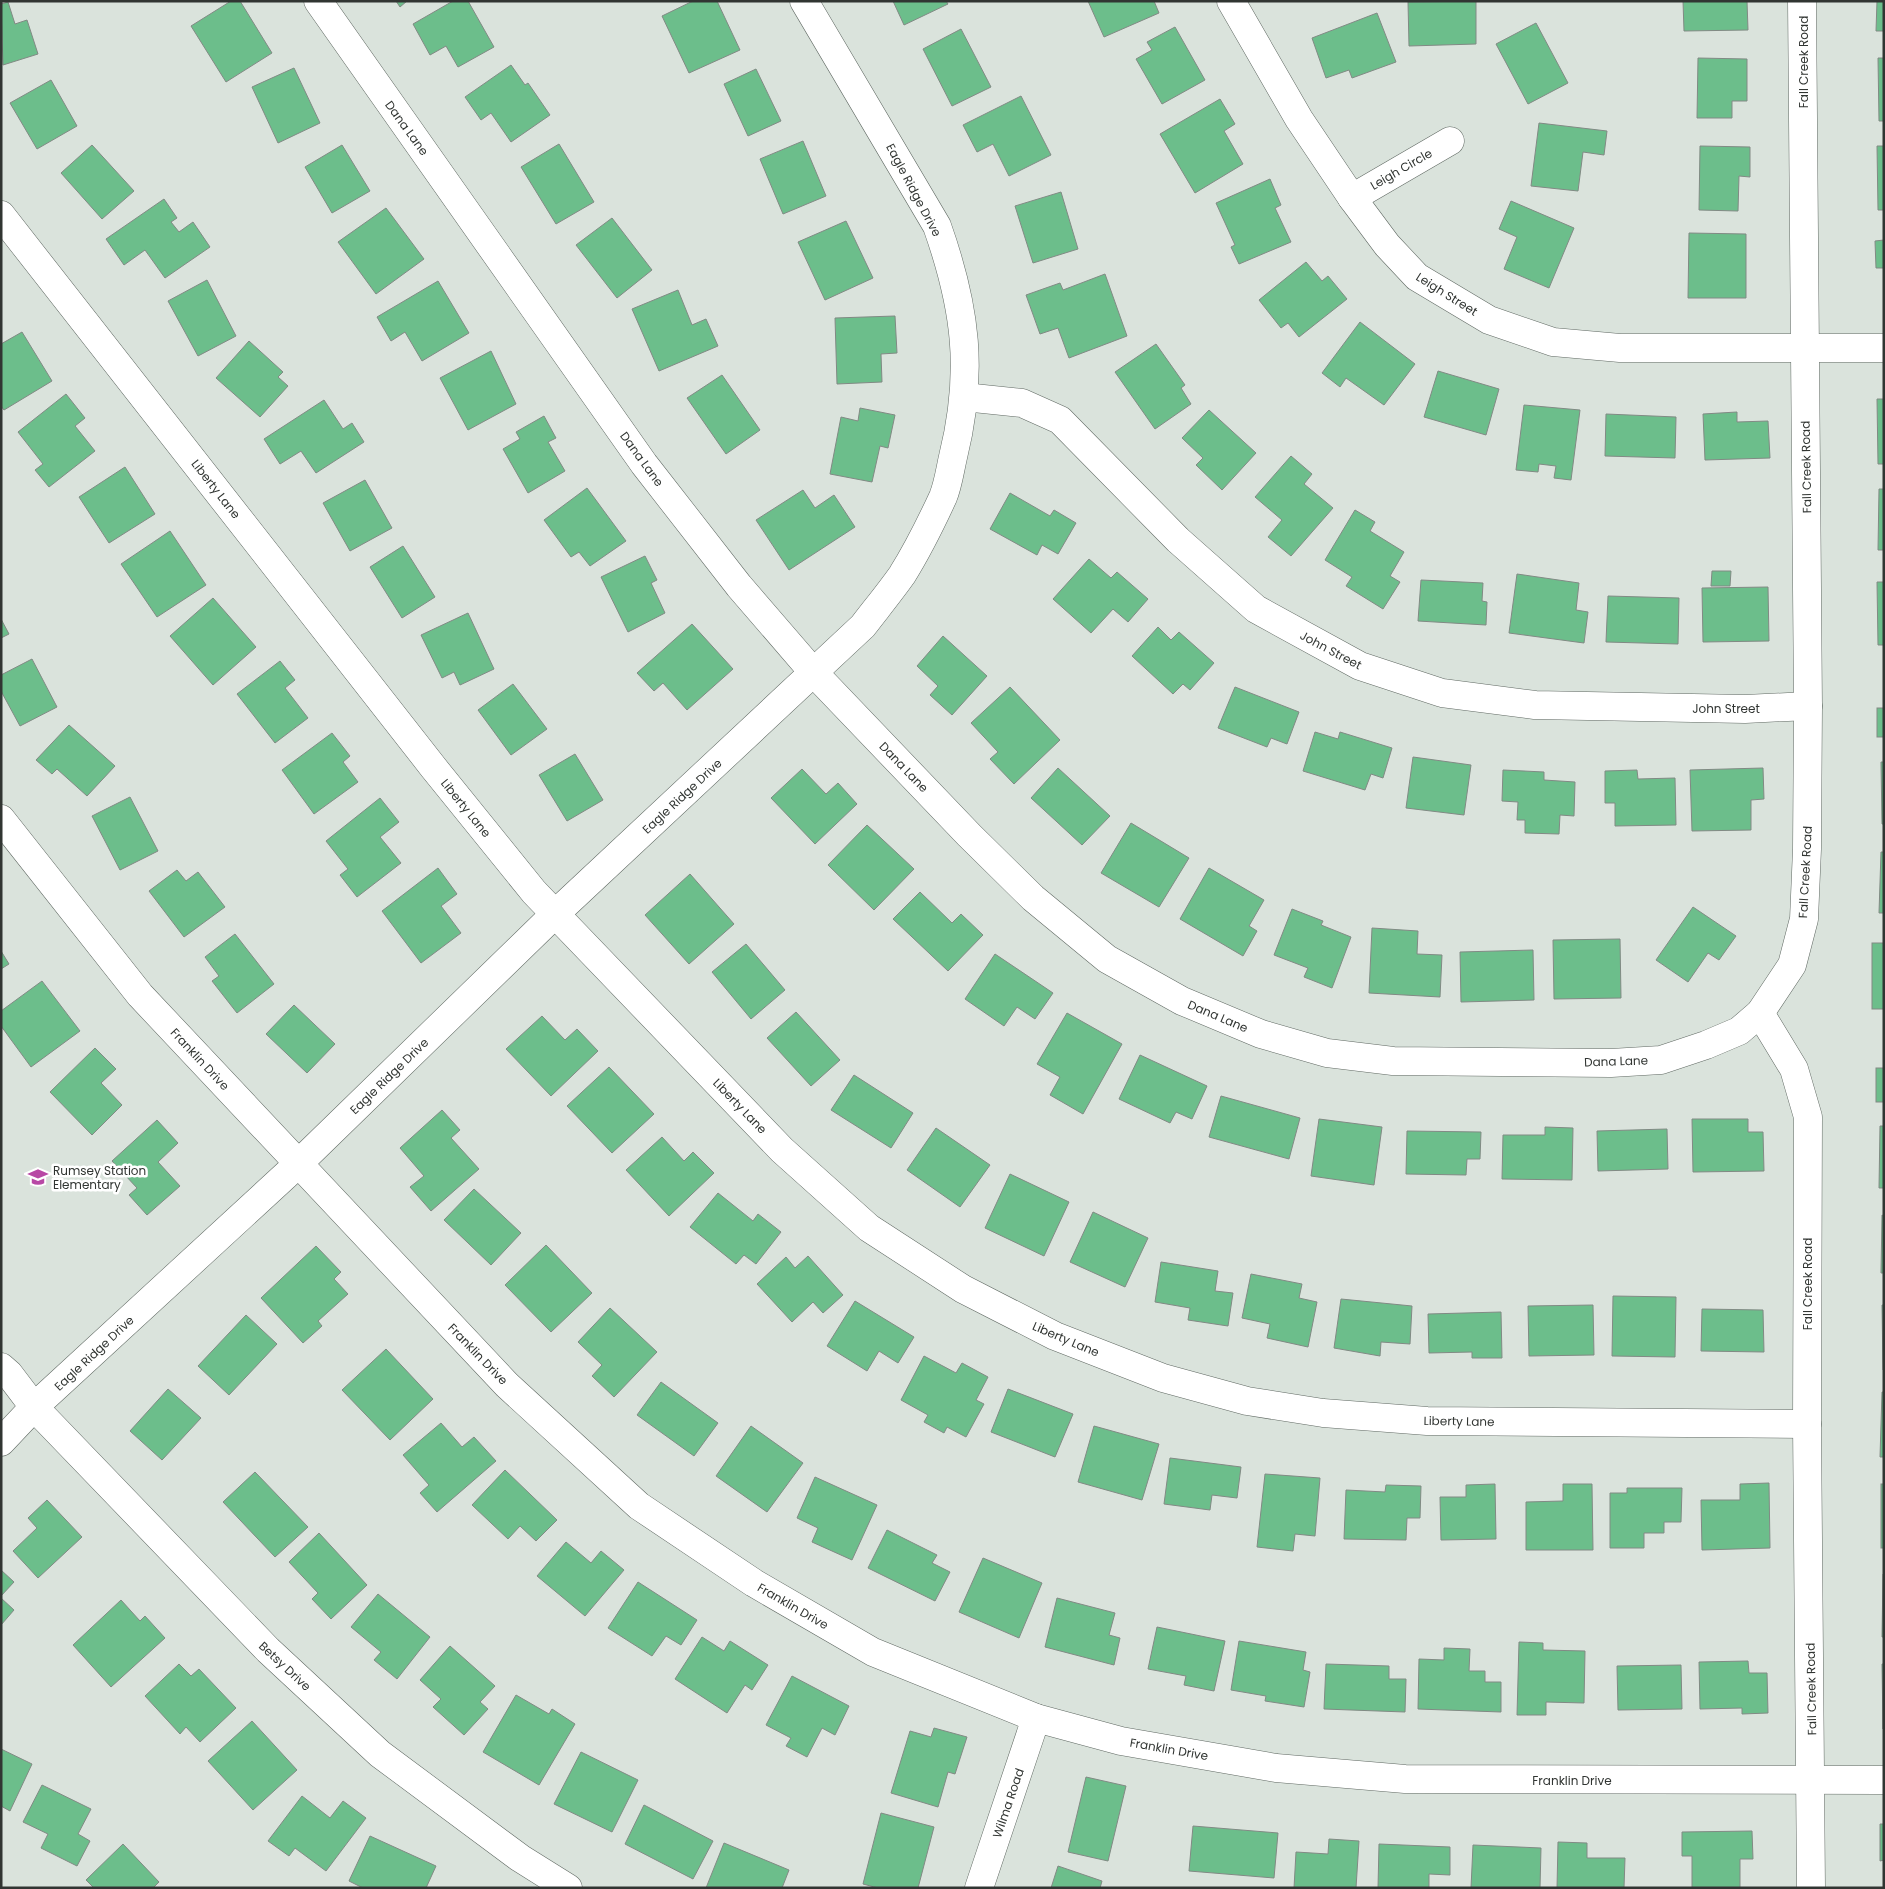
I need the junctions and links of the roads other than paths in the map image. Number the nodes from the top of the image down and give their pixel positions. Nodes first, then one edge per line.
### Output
1 (318, 1) edge
2 (804, 1) edge
3 (1231, 1) edge
4 (1802, 1) edge
5 (1450, 141) dead end
6 (1352, 198) junction
7 (1, 215) edge
8 (1884, 348) edge
9 (1804, 349) junction
10 (964, 397) junction
11 (814, 673) junction
12 (1808, 706) junction
13 (1, 819) edge
14 (556, 914) junction
15 (1760, 1014) junction
16 (298, 1164) junction
17 (1, 1367) edge
18 (34, 1408) junction
19 (1807, 1424) junction
20 (1, 1442) edge
21 (1036, 1718) junction
22 (1812, 1780) junction
23 (1884, 1780) edge
24 (568, 1888) edge
25 (979, 1888) edge
26 (1811, 1888) edge

1 - 11 street, Dana Lane
2 - 10 street, Eagle Ridge Drive
3 - 6 street, Leigh Street
4 - 9 street, Fall Creek Road
5 - 6 street, Leigh Circle
6 - 9 street, Leigh Street
7 - 14 street, Liberty Lane
8 - 9 street, Leigh Street
9 - 12 street, Fall Creek Road
10 - 11 street, Eagle Ridge Drive
10 - 12 street, John Street
11 - 14 street, Eagle Ridge Drive
11 - 15 street, Dana Lane
12 - 15 street, Fall Creek Road
13 - 16 street, Franklin Drive
14 - 16 street, Eagle Ridge Drive
14 - 19 street, Liberty Lane
15 - 19 street, Fall Creek Road
16 - 18 street, Eagle Ridge Drive
16 - 21 street, Franklin Drive
17 - 18 street, Betsy Drive
18 - 20 street, Eagle Ridge Drive
18 - 24 street, Betsy Drive
19 - 22 street, Fall Creek Road
21 - 22 street, Franklin Drive
21 - 25 street, Wilma Road
22 - 23 street, Franklin Drive
22 - 26 street, Fall Creek Road

